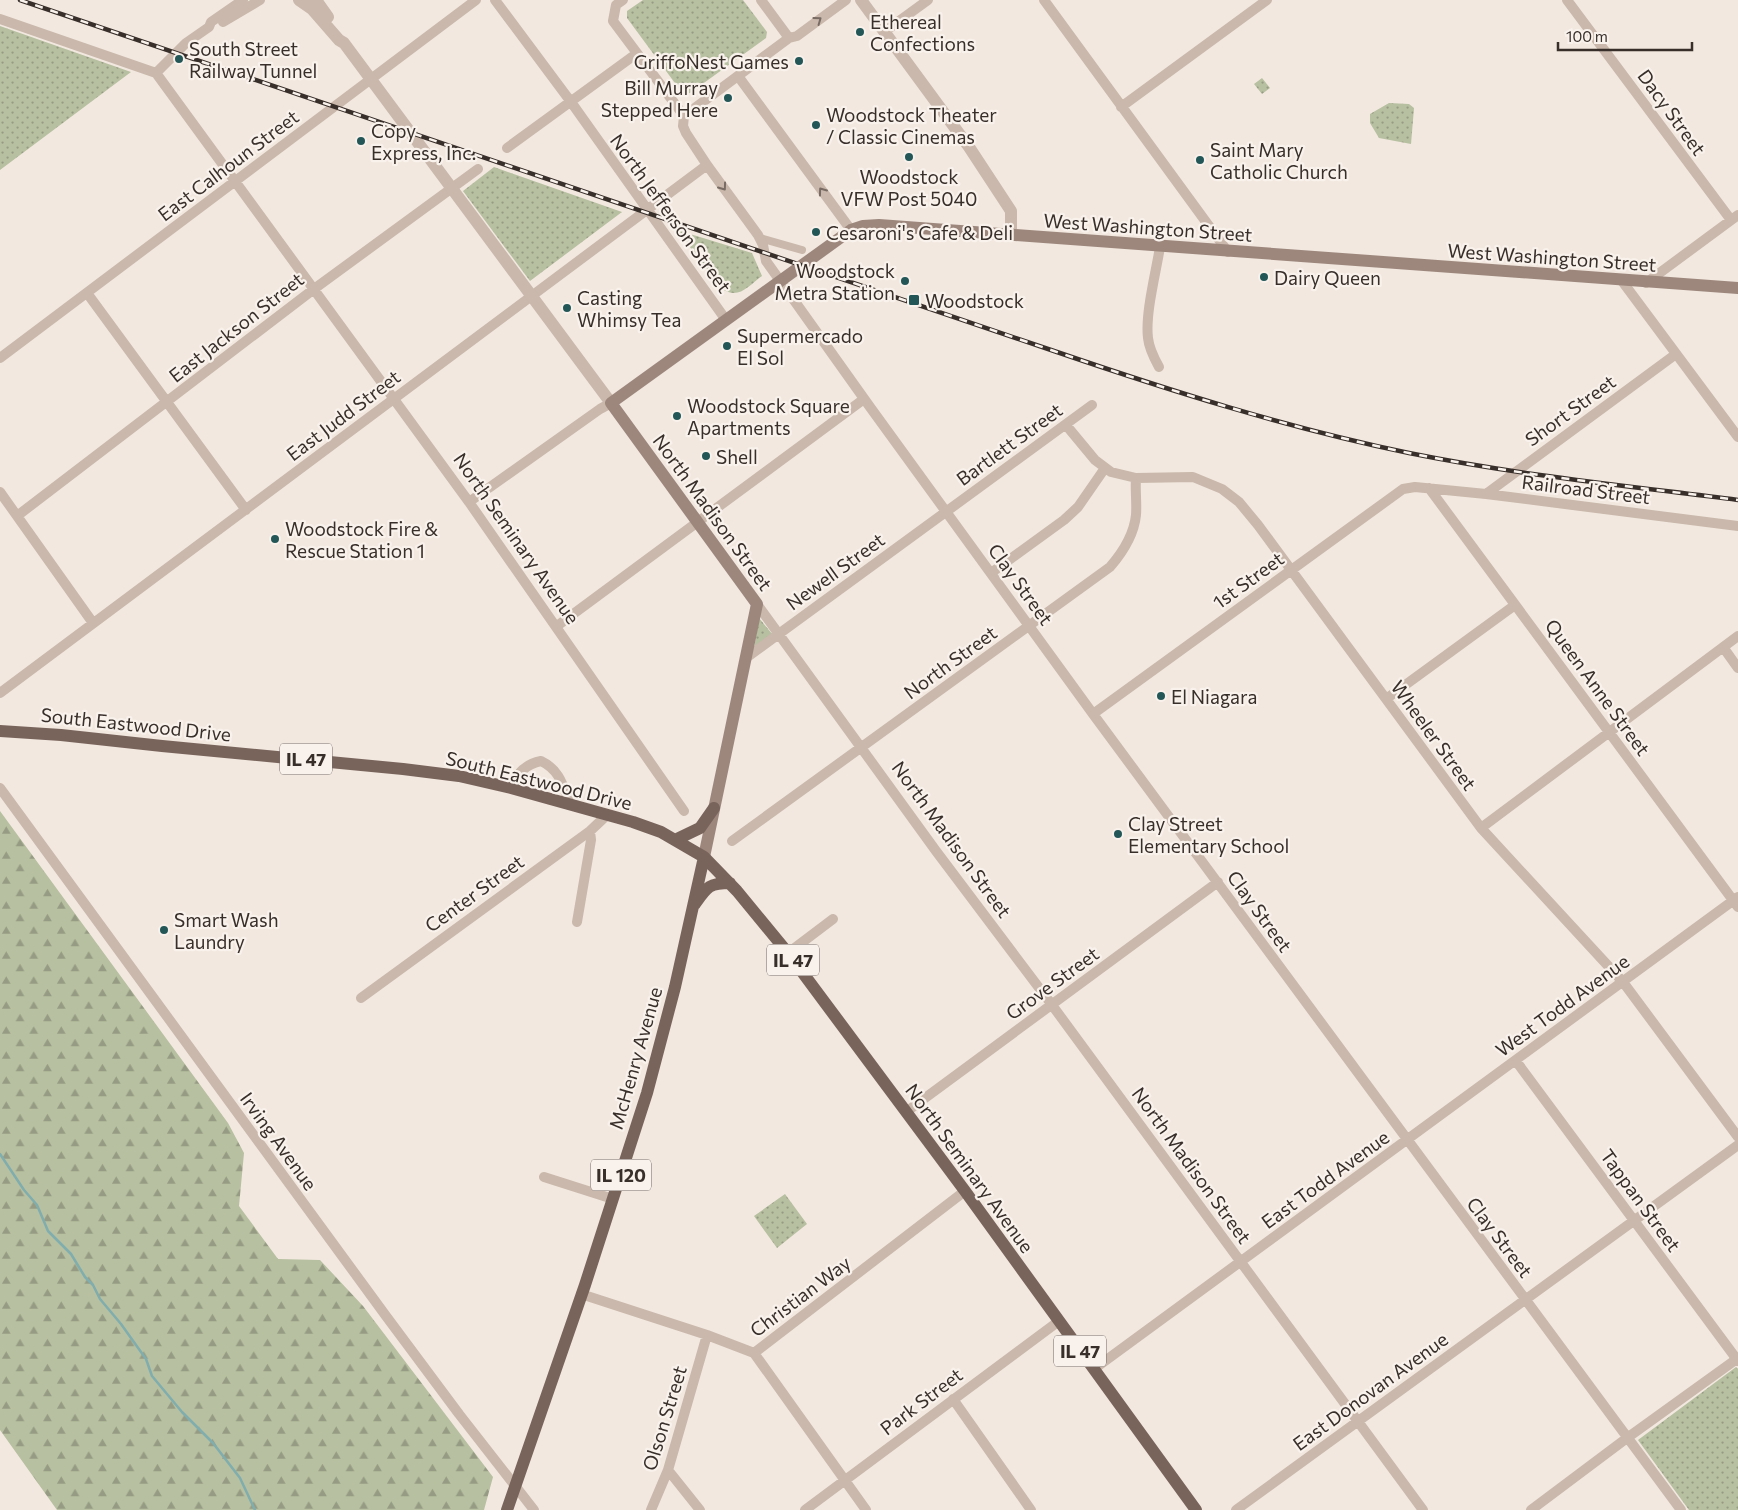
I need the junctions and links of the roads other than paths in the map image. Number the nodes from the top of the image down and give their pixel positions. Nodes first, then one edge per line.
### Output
1 (243, 0) edge
2 (260, 0) edge
3 (299, 0) edge
4 (316, 0) edge
5 (476, 0) edge
6 (495, 0) edge
7 (761, 0) edge
8 (846, 0) edge
9 (861, 0) edge
10 (928, 0) edge
11 (1044, 0) edge
12 (1267, 0) edge
13 (1567, 0) edge
14 (619, 2) edge
15 (0, 19) edge
16 (209, 27) junction
17 (884, 32) junction
18 (789, 38) junction
19 (344, 43) junction
20 (636, 54) junction
21 (156, 73) junction
22 (738, 76) junction
23 (372, 79) junction
24 (571, 102) junction
25 (1121, 107) junction
26 (684, 116) junction
27 (507, 148) dead end
28 (707, 165) junction
29 (478, 169) dead end
30 (234, 182) junction
31 (452, 189) junction
32 (647, 210) junction
33 (1734, 218) edge
34 (851, 230) junction
35 (1012, 236) junction
36 (760, 238) junction
37 (1160, 247) junction
38 (802, 250) dead end
39 (1228, 252) junction
40 (780, 281) junction
41 (1622, 281) junction
42 (1646, 283) junction
43 (1738, 288) edge
44 (314, 289) junction
45 (87, 294) junction
46 (531, 296) junction
47 (726, 320) junction
48 (1676, 354) junction
49 (0, 358) edge
50 (1159, 367) dead end
51 (394, 398) junction
52 (864, 399) junction
53 (167, 402) junction
54 (611, 403) junction
55 (1092, 405) dead end
56 (1066, 425) junction
57 (1738, 437) edge
58 (1104, 468) junction
59 (1136, 478) junction
60 (1429, 488) junction
61 (0, 492) edge
62 (1486, 494) junction
63 (469, 502) junction
64 (246, 510) junction
65 (946, 512) junction
66 (17, 516) junction
67 (697, 522) junction
68 (1738, 526) edge
69 (1291, 570) junction
70 (991, 573) junction
71 (757, 604) junction
72 (1515, 605) junction
73 (93, 623) junction
74 (557, 626) junction
75 (1030, 626) junction
76 (779, 634) junction
77 (1738, 636) edge
78 (1722, 647) junction
79 (746, 658) junction
80 (1738, 668) edge
81 (0, 692) edge
82 (1386, 699) junction
83 (1093, 714) junction
84 (0, 731) edge
85 (1609, 732) junction
86 (862, 748) junction
87 (0, 788) edge
88 (511, 788) junction
89 (570, 804) junction
90 (714, 808) junction
91 (684, 811) dead end
92 (607, 815) junction
93 (1481, 828) junction
94 (590, 831) junction
95 (675, 840) junction
96 (732, 841) dead end
97 (704, 857) junction
98 (1218, 882) junction
99 (730, 883) junction
100 (1736, 902) edge
101 (692, 908) junction
102 (834, 919) dead end
103 (577, 922) dead end
104 (788, 953) junction
105 (1623, 982) junction
106 (361, 998) dead end
107 (1052, 1005) junction
108 (1516, 1061) junction
109 (906, 1112) junction
110 (1738, 1138) edge
111 (1407, 1141) junction
112 (1738, 1145) edge
113 (544, 1177) dead end
114 (965, 1191) junction
115 (613, 1199) junction
116 (1634, 1220) junction
117 (1241, 1263) junction
118 (581, 1294) junction
119 (1525, 1300) junction
120 (1059, 1321) junction
121 (707, 1335) junction
122 (754, 1353) junction
123 (1738, 1359) edge
124 (1094, 1370) junction
125 (953, 1399) junction
126 (1358, 1422) junction
127 (1627, 1438) junction
128 (668, 1470) junction
129 (845, 1480) junction
130 (515, 1486) junction
131 (507, 1510) edge
132 (534, 1510) edge
133 (651, 1510) edge
134 (700, 1510) edge
135 (806, 1510) edge
136 (866, 1510) edge
137 (1031, 1510) edge
138 (1196, 1510) edge
139 (1236, 1510) edge
140 (1423, 1510) edge
141 (1531, 1510) edge
142 (1681, 1510) edge

1 - 16 street
2 - 16 street
3 - 19 street
4 - 19 street
5 - 23 street, East Calhoun Street
6 - 24 street, North Jefferson Street
7 - 18 street
18 -> 8 street
9 - 17 street
10 - 17 street
11 - 25 street
12 - 25 street
13 - 33 street, Dacy Street
14 - 20 street
15 - 21 street
16 - 21 street
17 - 35 street
18 - 22 street
19 - 23 street, North Madison Street
20 - 24 street
20 - 26 street
21 - 30 street, North Seminary Avenue
22 - 26 street
34 -> 22 street
23 - 30 street, East Calhoun Street
23 - 31 street, North Madison Street
24 - 27 street
24 - 32 street, North Jefferson Street
25 - 39 street
26 - 28 street
28 - 32 street, East Judd Street
28 -> 36 street
29 - 31 street, East Jackson Street
30 - 44 street, North Seminary Avenue
30 - 45 street, East Calhoun Street
31 - 44 street, East Jackson Street
31 - 46 street, North Madison Street
32 - 46 street, East Judd Street
32 - 47 street, North Jefferson Street
33 - 42 street
34 - 35 main road, West Washington Street
34 - 40 main road, West Washington Street
35 - 37 main road, West Washington Street
36 - 38 street
36 - 40 street, Clay Street
37 - 39 main road, West Washington Street
37 - 50 street
39 - 41 main road, West Washington Street
40 - 47 main road, West Washington Street
40 - 52 street, Clay Street
41 - 42 main road, West Washington Street
41 - 48 street
42 - 43 main road, West Washington Street
44 - 51 street, North Seminary Avenue
44 - 53 street, East Jackson Street
45 - 49 street, East Calhoun Street
45 - 53 street
46 - 51 street, East Judd Street
46 - 54 street, North Madison Street
47 - 54 main road, West Washington Street
48 - 57 street
48 - 62 street, Short Street
51 - 63 street, North Seminary Avenue
51 - 64 street, East Judd Street
52 - 65 street, Clay Street
52 - 67 street
53 - 64 street
53 - 66 street, East Jackson Street
54 - 63 street
54 - 67 main road, North Madison Street
55 - 56 street, Bartlett Street
56 - 58 street, Wheeler Street
56 - 65 street, Bartlett Street
58 - 59 street, Wheeler Street
58 - 70 street
59 - 69 street, Wheeler Street
59 - 75 street, North Street
60 - 62 street, Railroad Street
60 - 69 street, 1st Street
60 - 72 street, Queen Anne Street
61 - 66 street
62 - 68 street, Railroad Street
63 - 74 street, North Seminary Avenue
64 - 73 street, East Judd Street
65 - 70 street, Clay Street
65 - 76 street, Newell Street
66 - 73 street
67 - 71 main road, North Madison Street
67 - 74 street
69 - 82 street, Wheeler Street
69 - 83 street, 1st Street
70 - 75 street, Clay Street
71 - 76 street, North Madison Street
71 - 79 main road, McHenry Avenue / IL 120
72 - 82 street
72 - 85 street, Queen Anne Street
73 - 81 street, East Judd Street
74 - 91 street, North Seminary Avenue
75 - 83 street, Clay Street
75 - 86 street, North Street
76 - 79 street, Newell Street
76 - 86 street, North Madison Street
77 - 78 street
78 - 80 street
78 - 85 street
79 - 90 main road, McHenry Avenue / IL 120
82 - 93 street, Wheeler Street
83 - 98 street, Clay Street
84 - 88 main road, South Eastwood Drive / IL 47
85 - 93 street
85 - 100 street, Queen Anne Street
86 - 96 street, North Street
86 - 107 street, North Madison Street
87 - 130 street, Irving Avenue
88 - 89 main road, South Eastwood Drive / IL 47
88 - 89 street
89 - 92 main road, South Eastwood Drive / IL 47
90 - 95 main road
90 - 97 main road, McHenry Avenue / IL 120
92 - 94 street, Center Street
92 - 95 main road, South Eastwood Drive / IL 47
93 - 105 street, Wheeler Street
94 - 103 street
94 - 106 street, Center Street
95 - 97 main road, South Eastwood Drive / IL 47
97 - 99 main road, North Seminary Avenue / IL 47
97 - 101 main road, McHenry Avenue / IL 120
98 - 107 street, Grove Street
98 - 111 street, Clay Street
99 - 101 main road
99 - 104 main road, North Seminary Avenue / IL 47
100 - 105 street, West Todd Avenue
101 - 115 main road, McHenry Avenue / IL 120
102 - 104 street
104 - 109 main road, North Seminary Avenue / IL 47
105 - 108 street, West Todd Avenue
105 - 110 street, Wheeler Street
107 - 109 street, Grove Street
107 - 117 street, North Madison Street
108 - 111 street, West Todd Avenue
108 - 116 street, Tappan Street
109 - 114 main road, North Seminary Avenue / IL 47
111 - 117 street, East Todd Avenue
111 - 119 street, Clay Street
112 - 116 street, East Donovan Avenue
113 - 115 street
114 - 120 main road, North Seminary Avenue / IL 47
114 - 122 street, Christian Way
115 - 118 main road, McHenry Avenue / IL 120
116 - 119 street, East Donovan Avenue
116 - 123 street, Tappan Street
117 - 124 street, East Todd Avenue
117 - 126 street, North Madison Street
118 - 121 street, Christian Way
118 - 130 main road, McHenry Avenue / IL 120
119 - 126 street, East Donovan Avenue
119 - 127 street, Clay Street
120 - 124 main road, North Seminary Avenue / IL 47
120 - 125 street, Park Street
121 - 122 street, Christian Way
121 - 128 street, Olson Street
122 - 129 street
123 - 127 street
124 - 138 main road, North Seminary Avenue / IL 47
125 - 129 street, Park Street
125 - 137 street
126 - 139 street, East Donovan Avenue
126 - 140 street, North Madison Street
127 - 141 street
127 - 142 street, Clay Street
128 - 133 street, Olson Street
128 - 134 street
129 - 135 street, Park Street
129 - 136 street
130 - 131 main road, McHenry Avenue / IL 120
130 - 132 street, Irving Avenue

